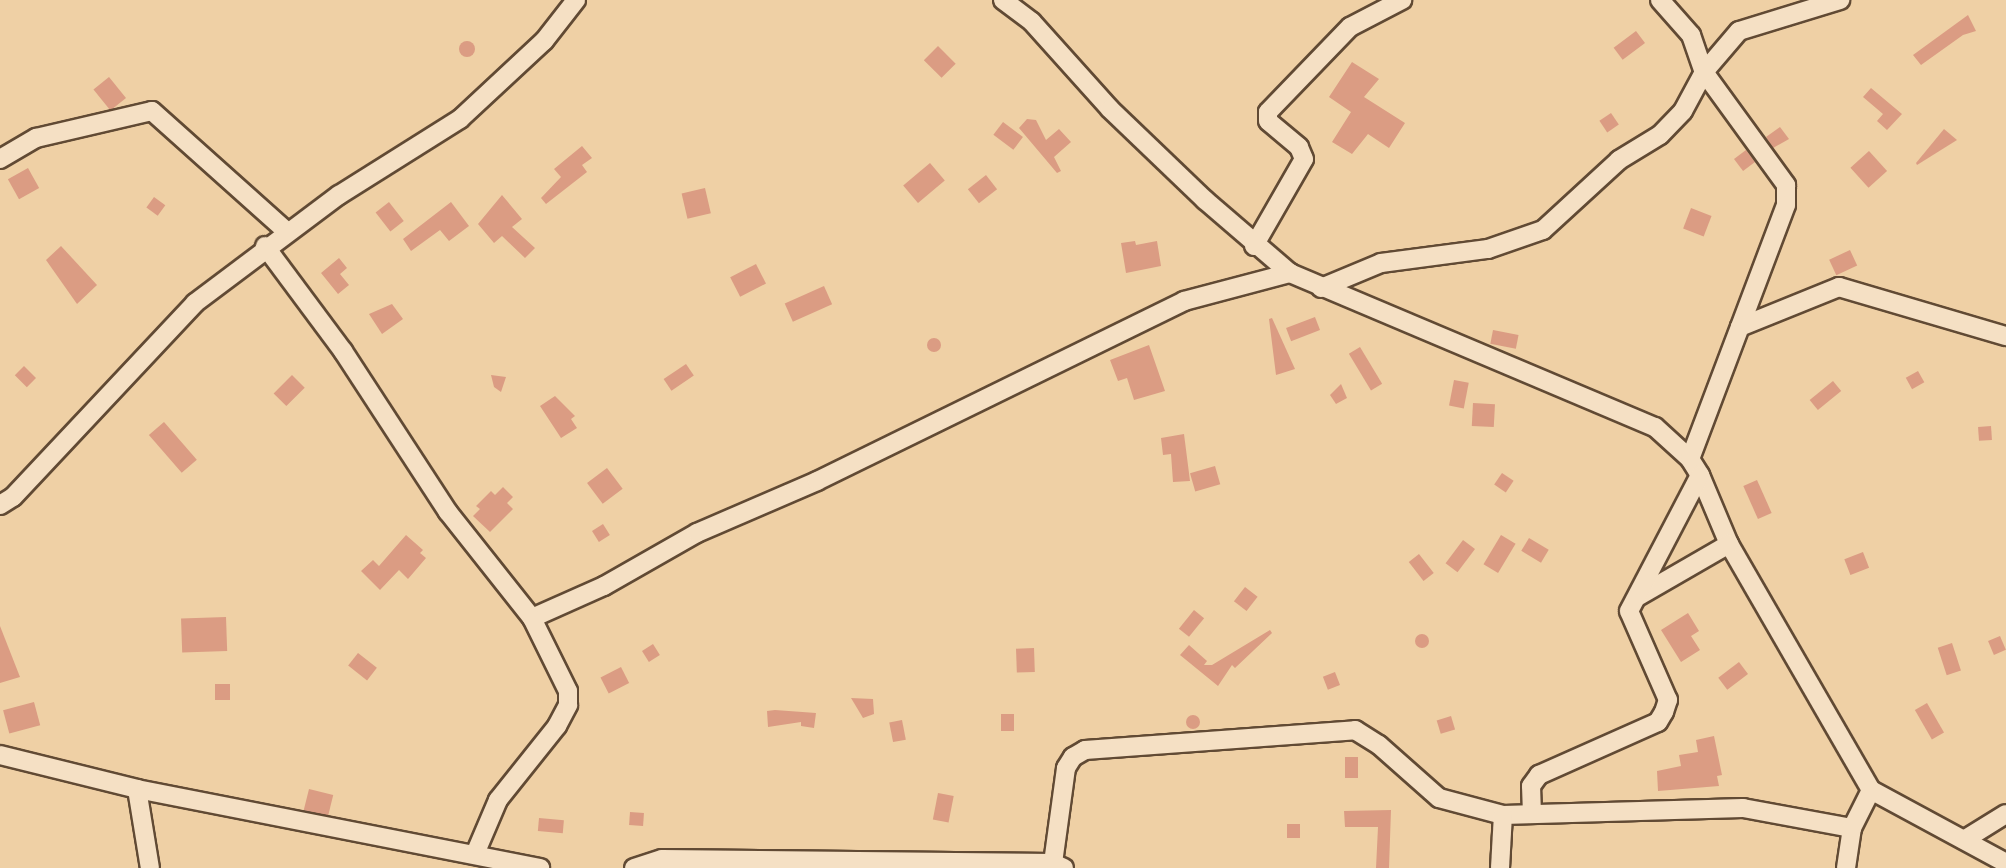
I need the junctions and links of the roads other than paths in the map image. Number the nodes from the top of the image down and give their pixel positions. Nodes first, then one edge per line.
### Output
1 (576, 0) edge
2 (1003, 0) edge
3 (1402, 0) edge
4 (1660, 0) edge
5 (1840, 0) edge
6 (1704, 72) junction
7 (0, 159) edge
8 (286, 231) junction
9 (265, 246) junction
10 (1254, 246) junction
11 (1290, 273) junction
12 (1321, 288) junction
13 (1740, 327) junction
14 (2006, 336) edge
15 (1690, 459) junction
16 (1700, 475) junction
17 (0, 505) edge
18 (1729, 544) junction
19 (1639, 596) junction
20 (533, 618) junction
21 (0, 755) edge
22 (136, 789) junction
23 (1871, 790) junction
24 (1532, 814) junction
25 (2006, 814) edge
26 (1503, 815) junction
27 (1852, 828) junction
28 (1964, 840) junction
29 (475, 855) junction
30 (2006, 863) edge
31 (1058, 866) edge
32 (150, 868) edge
33 (540, 868) edge
34 (634, 868) edge
35 (1500, 868) edge
36 (1846, 868) edge

1 - 8 street
2 - 10 street
3 - 10 street
4 - 6 street
5 - 6 street
6 - 12 street
6 - 13 street
7 - 8 street
8 - 9 street
9 - 17 street
9 - 20 street
10 - 11 street
11 - 12 street
11 - 20 street
12 - 15 street
13 - 14 street
13 - 15 street
15 - 16 street
16 - 18 street
16 - 19 street
18 - 19 street
18 - 23 street
19 - 24 street
20 - 29 street
21 - 22 street
22 - 29 street
22 - 32 street
23 - 27 street
23 - 28 street
24 - 26 street
24 - 27 street
25 - 28 street
26 - 31 street
26 - 35 street
27 - 36 street
28 - 30 street
29 - 33 street
31 - 34 street

